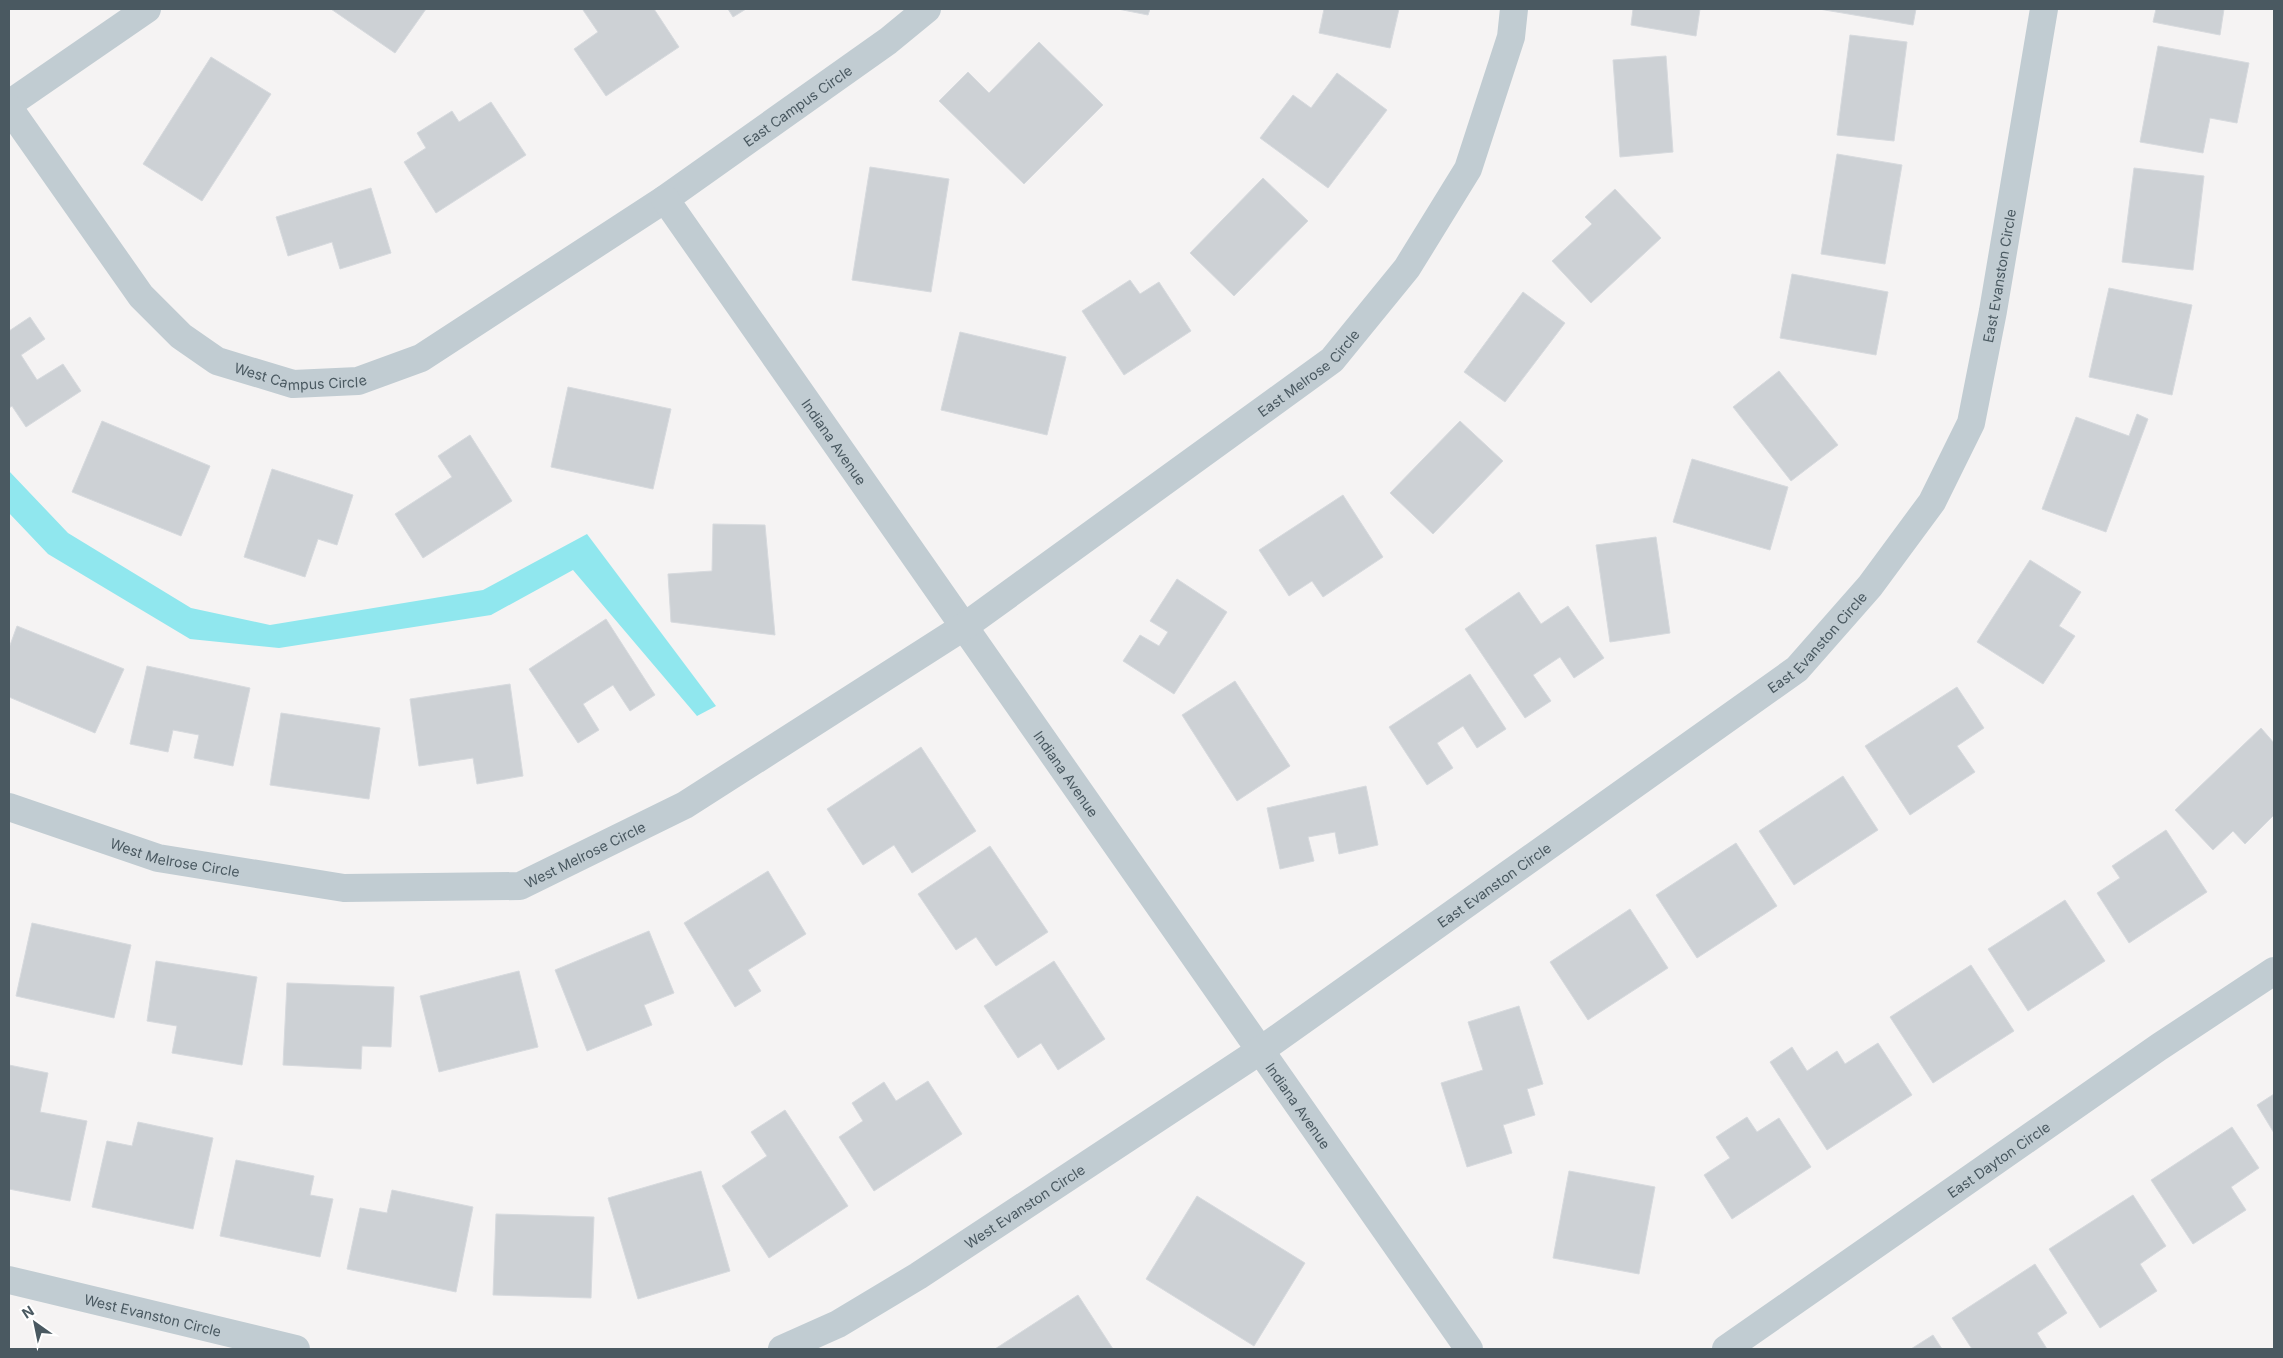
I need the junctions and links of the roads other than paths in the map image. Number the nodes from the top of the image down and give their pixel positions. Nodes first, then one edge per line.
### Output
1 (147, 9) edge
2 (927, 9) edge
3 (1514, 9) edge
4 (2044, 9) edge
5 (9, 104) edge
6 (9, 108) edge
7 (665, 199) junction
8 (964, 626) junction
9 (9, 807) edge
10 (2274, 970) edge
11 (1261, 1050) junction
12 (9, 1280) edge
13 (296, 1349) edge
14 (782, 1349) edge
15 (1469, 1349) edge
16 (1726, 1349) edge

1 - 5 street
2 - 7 street, East Campus Circle
3 - 8 street, East Melrose Circle
4 - 11 street, East Evanston Circle
6 - 7 street, West Campus Circle
7 - 8 street, Indiana Avenue
8 - 9 street, West Melrose Circle
8 - 11 street, Indiana Avenue
10 - 16 street, East Dayton Circle
11 - 14 street, West Evanston Circle
11 - 15 street, Indiana Avenue
12 - 13 street, West Evanston Circle

